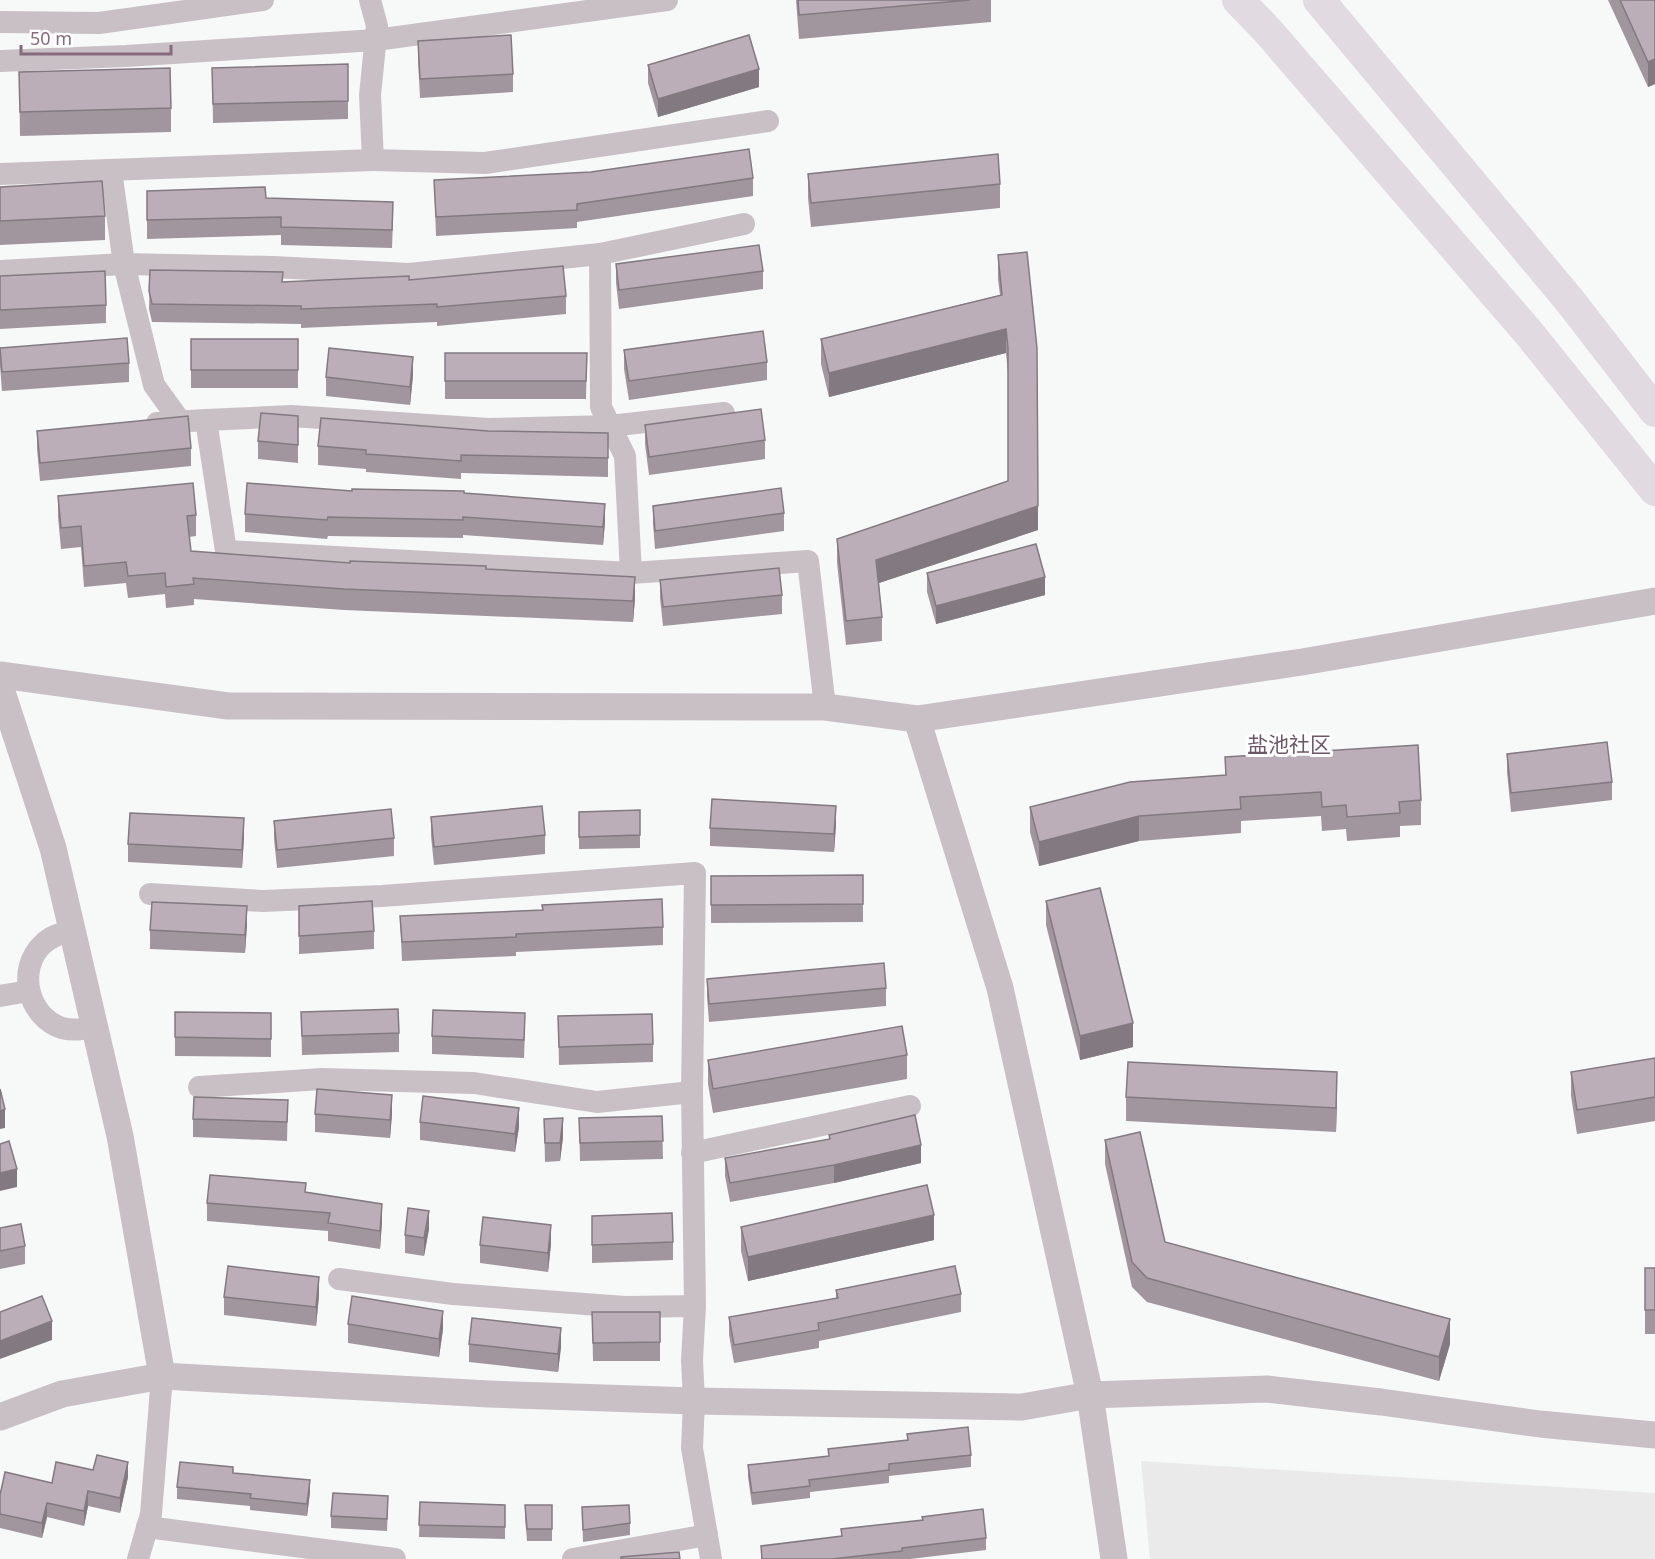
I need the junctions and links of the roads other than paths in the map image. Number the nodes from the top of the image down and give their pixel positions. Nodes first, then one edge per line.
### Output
1 (263, 0) edge
2 (370, 0) edge
3 (667, 0) edge
4 (1238, 0) edge
5 (1319, 0) edge
6 (0, 22) edge
7 (376, 40) junction
8 (0, 62) edge
9 (768, 122) dead end
10 (373, 160) junction
11 (111, 170) junction
12 (0, 174) edge
13 (744, 224) dead end
14 (600, 254) junction
15 (124, 264) junction
16 (0, 271) edge
17 (1655, 411) edge
18 (724, 413) edge
19 (206, 420) junction
20 (180, 422) junction
21 (134, 424) edge
22 (609, 426) junction
23 (1655, 490) edge
24 (631, 573) junction
25 (1655, 601) edge
26 (0, 675) edge
27 (0, 686) edge
28 (825, 707) junction
29 (917, 719) junction
30 (150, 894) dead end
31 (72, 930) junction
32 (29, 992) junction
33 (0, 996) edge
34 (95, 1027) junction
35 (199, 1087) dead end
36 (692, 1092) junction
37 (910, 1106) dead end
38 (692, 1154) junction
39 (339, 1280) dead end
40 (695, 1306) junction
41 (162, 1376) junction
42 (1090, 1395) junction
43 (694, 1401) junction
44 (0, 1417) edge
45 (1655, 1435) edge
46 (147, 1527) junction
47 (707, 1535) junction
48 (138, 1559) edge
49 (395, 1559) edge
50 (573, 1559) edge
51 (711, 1559) edge
52 (1114, 1559) edge

1 - 6 street
2 - 7 street
3 - 7 street
4 - 23 main road
5 - 17 main road
7 - 8 street
7 - 10 street
9 - 10 street
10 - 11 street
11 - 12 street
11 - 15 street
13 - 14 street
14 - 15 street
14 - 22 street
15 - 16 street
15 - 20 street
18 - 22 street
19 - 20 street
19 - 22 street
19 - 24 street
20 - 21 street
22 - 24 street
24 - 28 street
25 - 29 street
26 - 28 street
27 - 31 street
28 - 29 street
29 - 42 street
30 - 36 street
31 - 32 street
31 - 34 street
32 - 33 street
32 - 34 street
34 - 41 street
35 - 36 street
36 - 38 street
37 - 38 street
38 - 40 street
39 - 40 street
40 - 43 street
41 - 43 street
41 - 44 street
41 - 46 street
42 - 43 street
42 - 45 street
42 - 52 street
43 - 47 street
46 - 48 street
46 - 49 street
47 - 50 street
47 - 51 street

